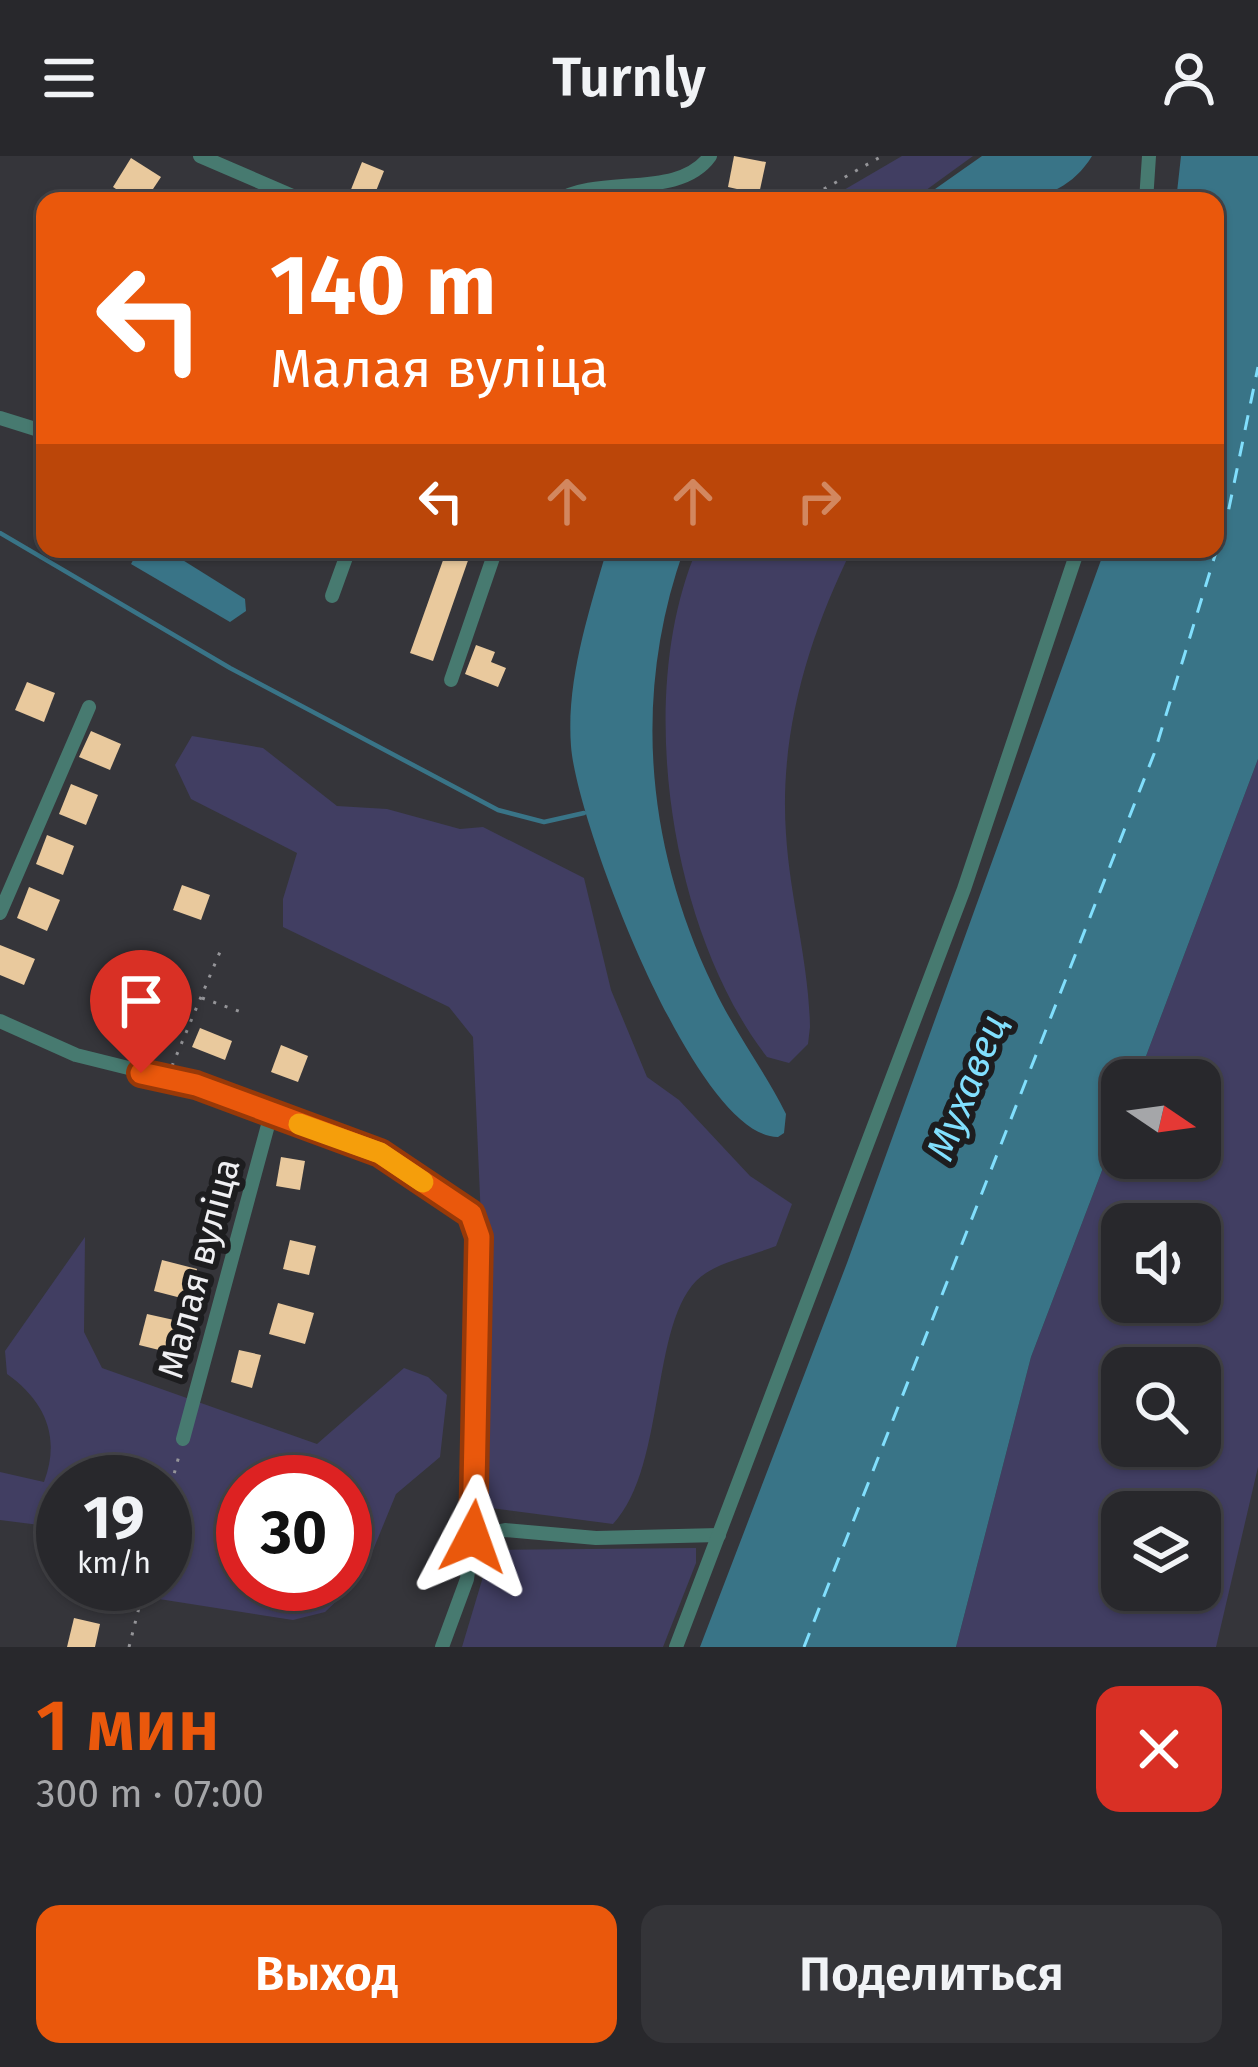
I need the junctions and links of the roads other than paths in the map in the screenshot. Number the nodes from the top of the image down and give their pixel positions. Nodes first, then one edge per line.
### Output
1 (200, 156) edge
2 (710, 156) edge
3 (1149, 156) edge
4 (283, 192) edge
5 (575, 192) edge
6 (1147, 192) edge
7 (0, 418) edge
8 (36, 429) edge
9 (347, 558) edge
10 (493, 558) edge
11 (1075, 558) edge
12 (332, 596) dead end
13 (451, 680) dead end
14 (89, 707) dead end
15 (0, 913) edge
16 (0, 1021) edge
17 (271, 1114) junction
18 (183, 1439) road end
19 (719, 1535) junction
20 (473, 1537) junction
21 (442, 1647) edge
22 (676, 1647) edge

1 - 4 street
2 - 5 street
3 - 6 street
7 - 8 street
9 - 12 street
10 - 13 street
11 - 19 street
14 - 15 street
16 - 17 street
17 - 18 street, Малая вуліца
17 - 20 street
19 - 20 street
19 - 22 street
20 - 21 street

